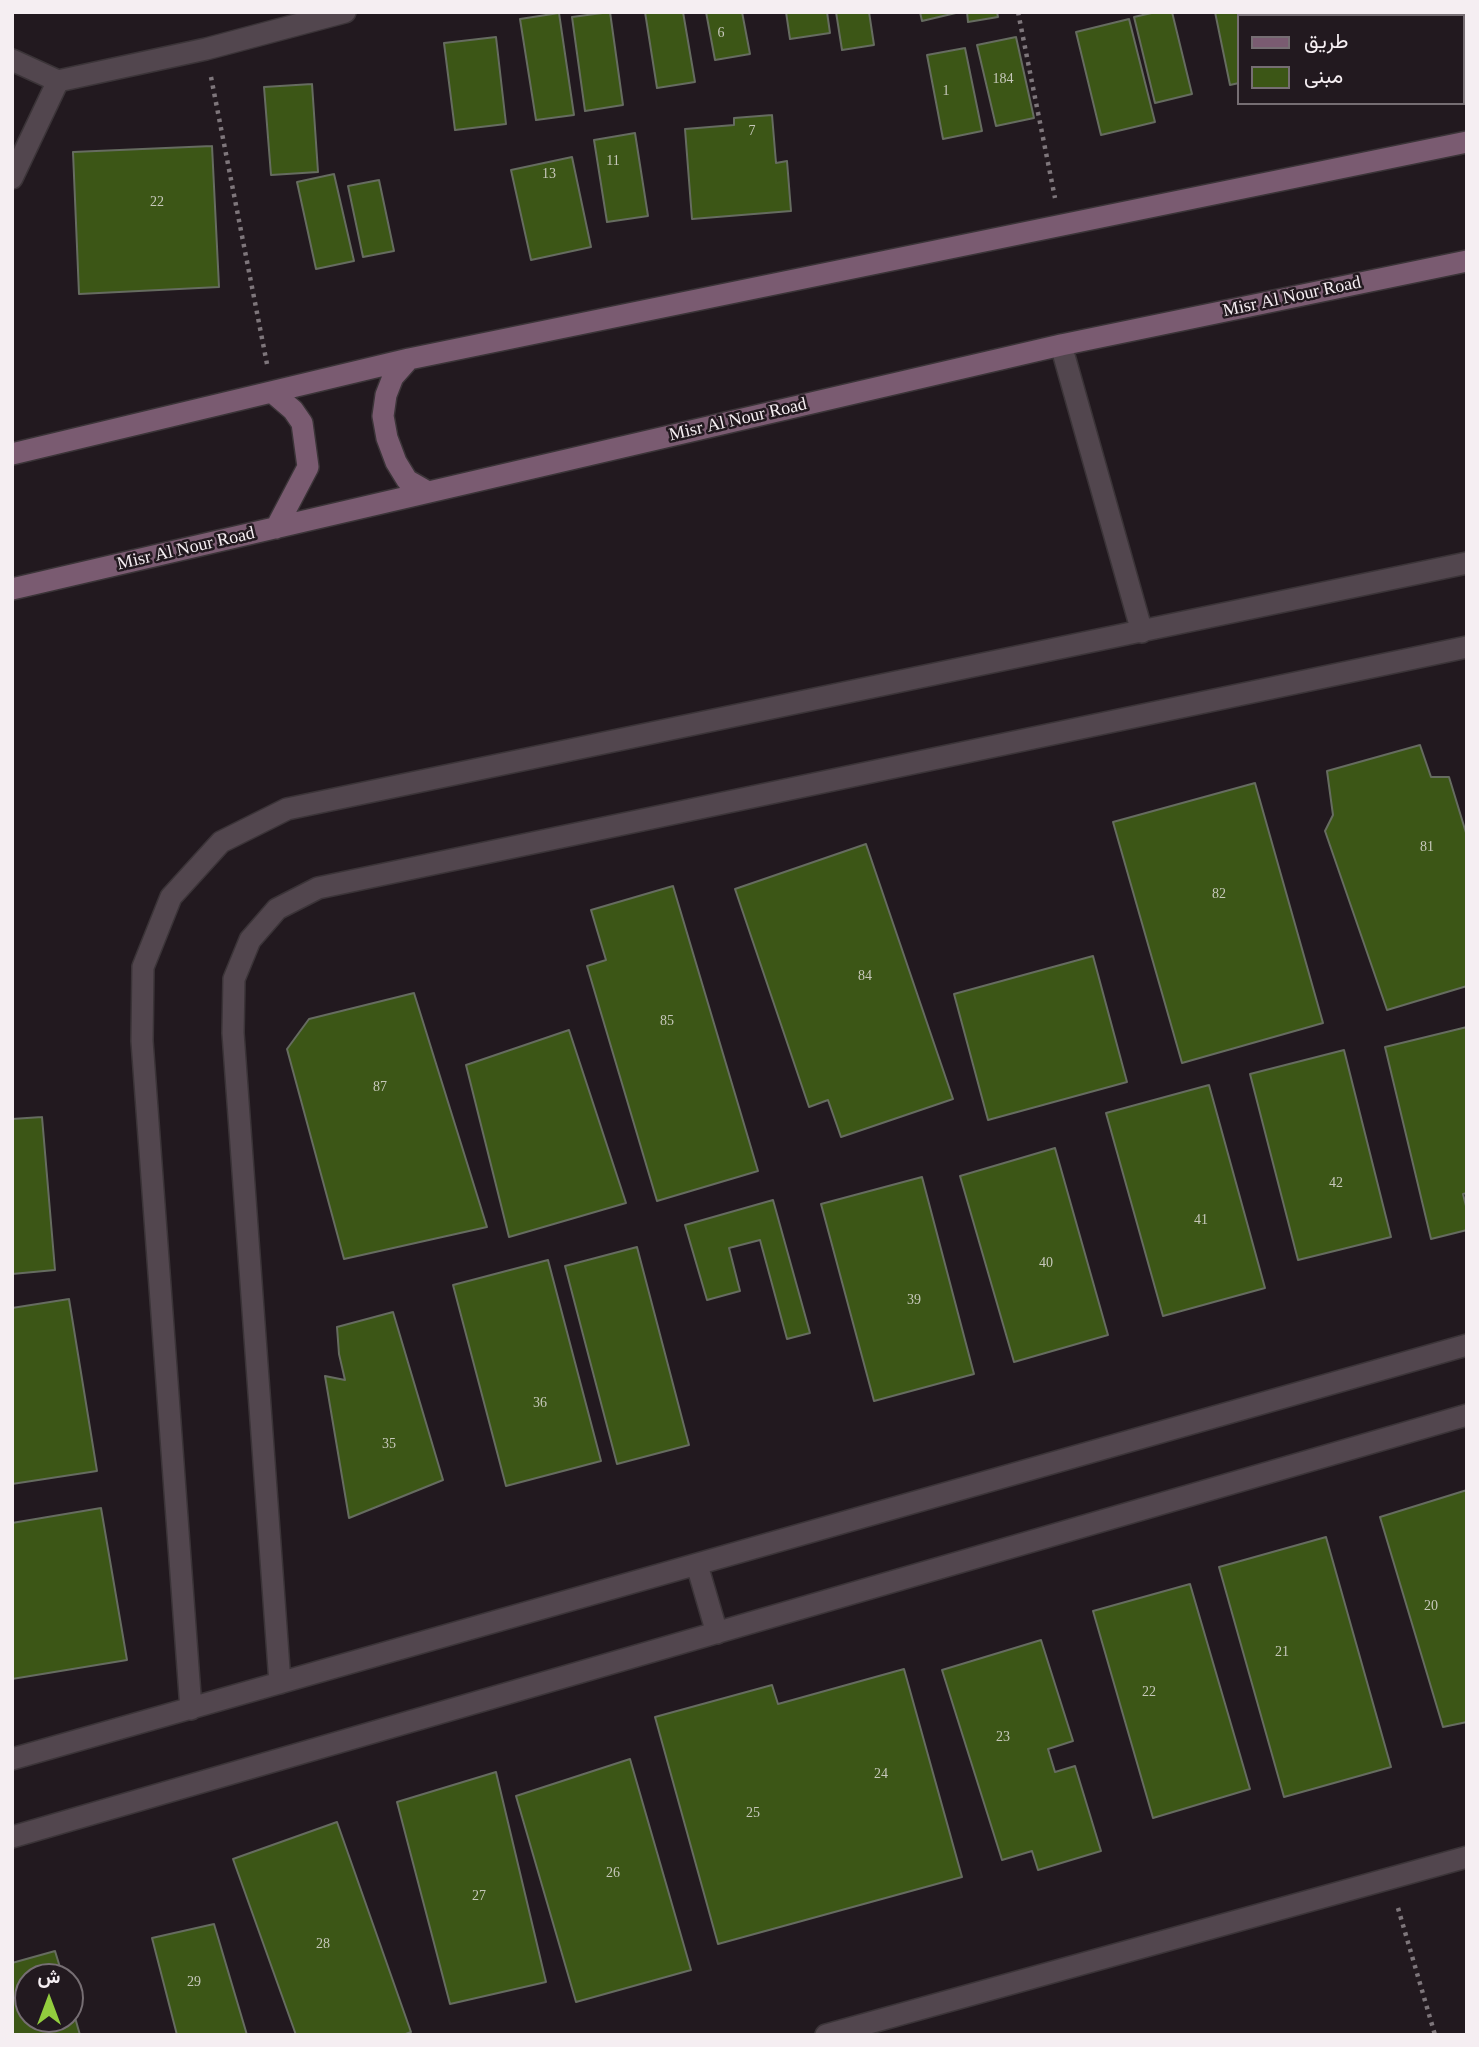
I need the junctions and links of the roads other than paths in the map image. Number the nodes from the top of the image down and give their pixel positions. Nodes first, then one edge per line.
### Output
1 (331, 13) edge
2 (12, 60) edge
3 (58, 81) junction
4 (1467, 142) edge
5 (12, 178) edge
6 (1467, 261) edge
7 (1060, 345) junction
8 (409, 359) junction
9 (272, 391) junction
10 (12, 454) edge
11 (428, 492) junction
12 (276, 528) junction
13 (1467, 563) edge
14 (12, 589) edge
15 (1142, 632) junction
16 (1467, 647) edge
17 (1467, 1345) edge
18 (1467, 1415) edge
19 (696, 1565) junction
20 (717, 1633) junction
21 (280, 1684) junction
22 (191, 1709) junction
23 (12, 1759) edge
24 (12, 1838) edge
25 (1467, 1857) edge
26 (826, 2035) edge

1 - 3 street
2 - 3 street
3 - 5 street
4 - 8 street
6 - 7 street, Misr Al Nour Road
7 - 11 street, Misr Al Nour Road
7 - 15 street
8 - 9 street
8 - 11 street
9 - 10 street
9 - 12 street
11 - 12 street, Misr Al Nour Road
12 - 14 street, Misr Al Nour Road
13 - 15 street
15 - 22 street
16 - 21 street
17 - 19 street
18 - 20 street
19 - 20 street
19 - 21 street
20 - 24 street
21 - 22 street
22 - 23 street
25 - 26 street

